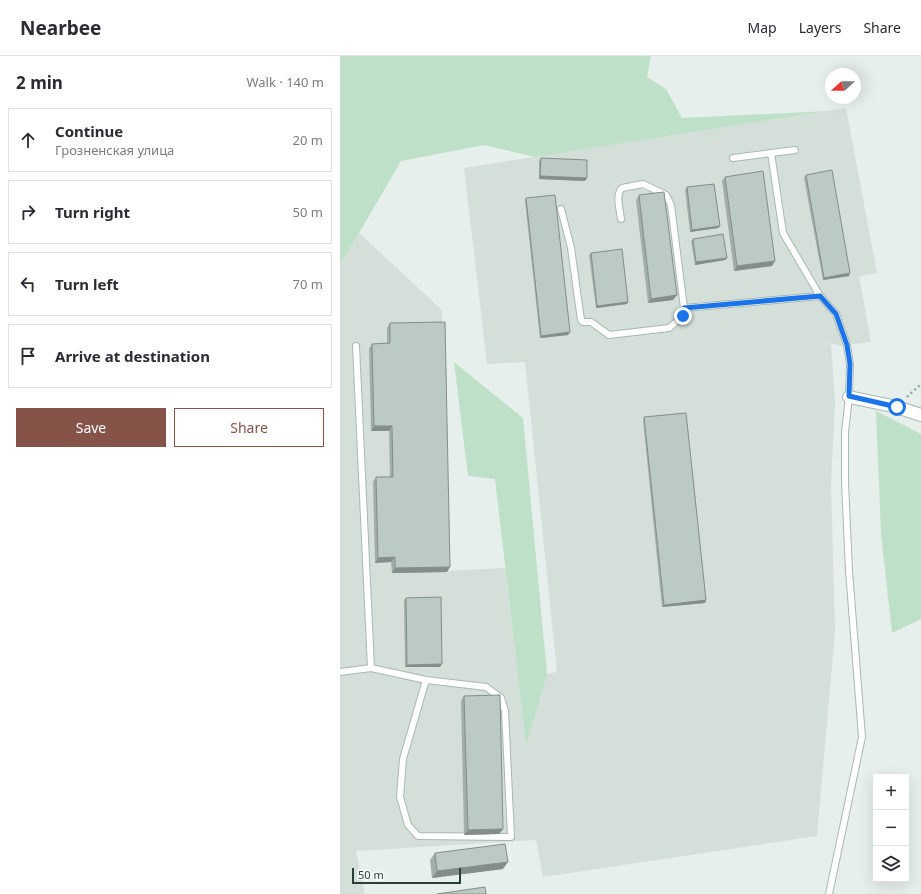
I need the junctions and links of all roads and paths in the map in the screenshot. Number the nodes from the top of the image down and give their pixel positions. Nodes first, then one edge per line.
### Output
1 (795, 150) dead end
2 (772, 153) junction
3 (733, 158) dead end
4 (561, 208) dead end
5 (621, 219) dead end
6 (820, 296) junction
7 (684, 308) junction
8 (356, 346) dead end
9 (849, 396) junction
10 (921, 415) edge
11 (371, 668) junction
12 (340, 672) edge
13 (426, 680) junction
14 (829, 894) edge

1 - 2 lane
2 - 3 lane
2 - 6 lane
4 - 7 lane
5 - 7 lane
6 - 7 lane
6 - 9 lane
8 - 11 lane
9 - 10 street
9 - 14 lane
11 - 12 lane
11 - 13 lane
13 - 13 lane

